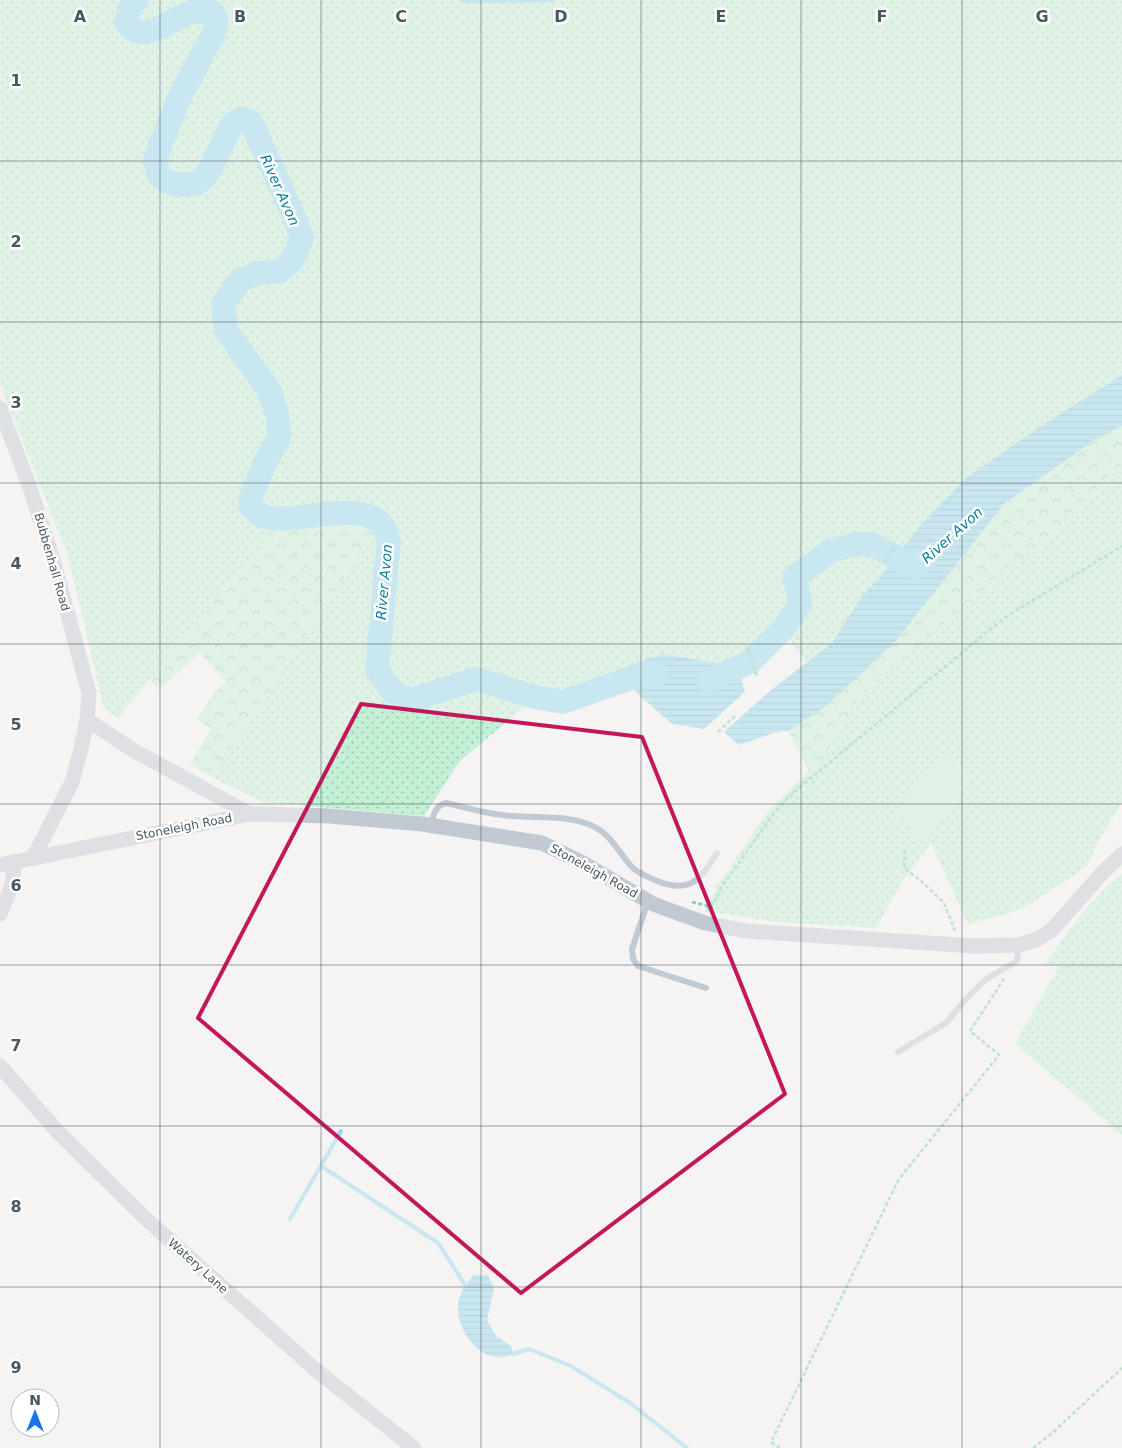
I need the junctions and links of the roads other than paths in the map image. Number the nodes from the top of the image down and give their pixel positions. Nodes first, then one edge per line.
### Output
1 (0, 408) edge
2 (87, 720) junction
3 (250, 814) junction
4 (431, 826) junction
5 (717, 853) dead end
6 (1122, 854) edge
7 (33, 858) junction
8 (15, 862) junction
9 (0, 865) edge
10 (648, 902) junction
11 (0, 914) edge
12 (1019, 945) junction
13 (706, 988) dead end
14 (898, 1052) dead end
15 (0, 1066) edge
16 (414, 1448) edge

1 - 2 street, Bubbenhall Road
2 - 3 street
2 - 7 street, Bubbenhall Road
3 - 4 street, Stoneleigh Road
3 - 7 street, Stoneleigh Road
4 - 5 lane
4 - 10 street, Stoneleigh Road
6 - 12 street, Stoneleigh Road
7 - 8 street, Stoneleigh Road
8 - 9 street, Stoneleigh Road
8 - 11 street
10 - 12 street, Stoneleigh Road
10 - 13 lane
12 - 14 lane
15 - 16 street, Watery Lane

